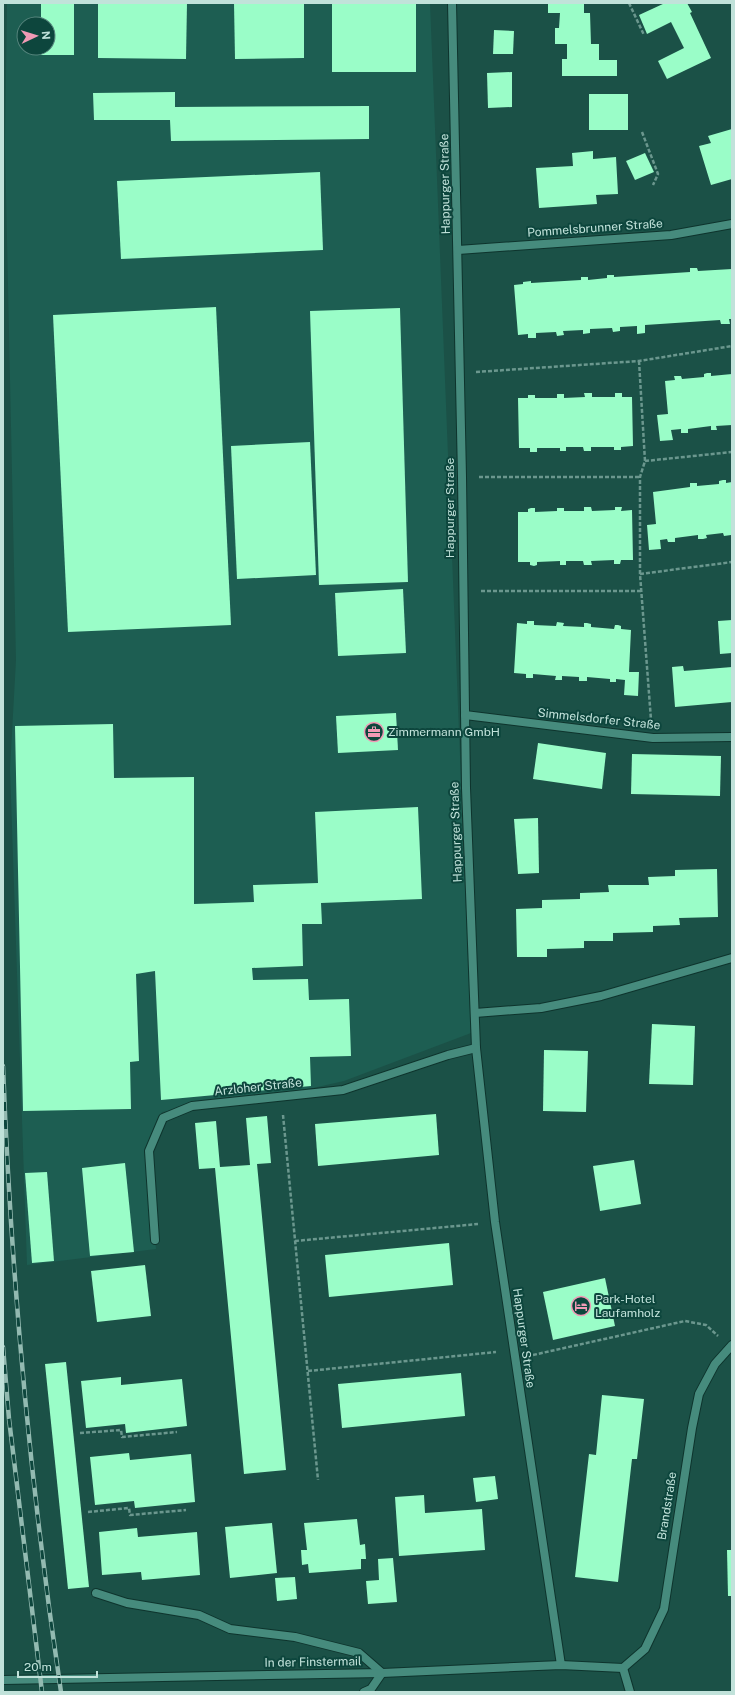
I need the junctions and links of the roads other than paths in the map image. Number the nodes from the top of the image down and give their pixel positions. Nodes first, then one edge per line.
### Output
1 (452, 3) edge
2 (732, 224) edge
3 (458, 250) junction
4 (465, 715) junction
5 (732, 737) edge
6 (732, 958) edge
7 (475, 1013) junction
8 (476, 1048) junction
9 (155, 1240) dead end
10 (731, 1346) edge
11 (96, 1593) dead end
12 (561, 1665) junction
13 (623, 1668) junction
14 (382, 1673) junction
15 (3, 1680) edge
16 (364, 1692) edge
17 (630, 1692) edge

1 - 3 street, Happurger Straße
2 - 3 street, Pommelsbrunner Straße
3 - 4 street, Happurger Straße
4 - 5 street, Simmelsdorfer Straße
4 - 7 street, Happurger Straße
6 - 7 street
7 - 8 street, Happurger Straße
8 - 9 street, Arzloher Straße
8 - 12 street, Happurger Straße
10 - 13 street, Brandstraße
11 - 14 street
12 - 13 street, In der Finstermail
12 - 14 street, In der Finstermail
13 - 17 street
14 - 15 street, In der Finstermail
14 - 16 street

